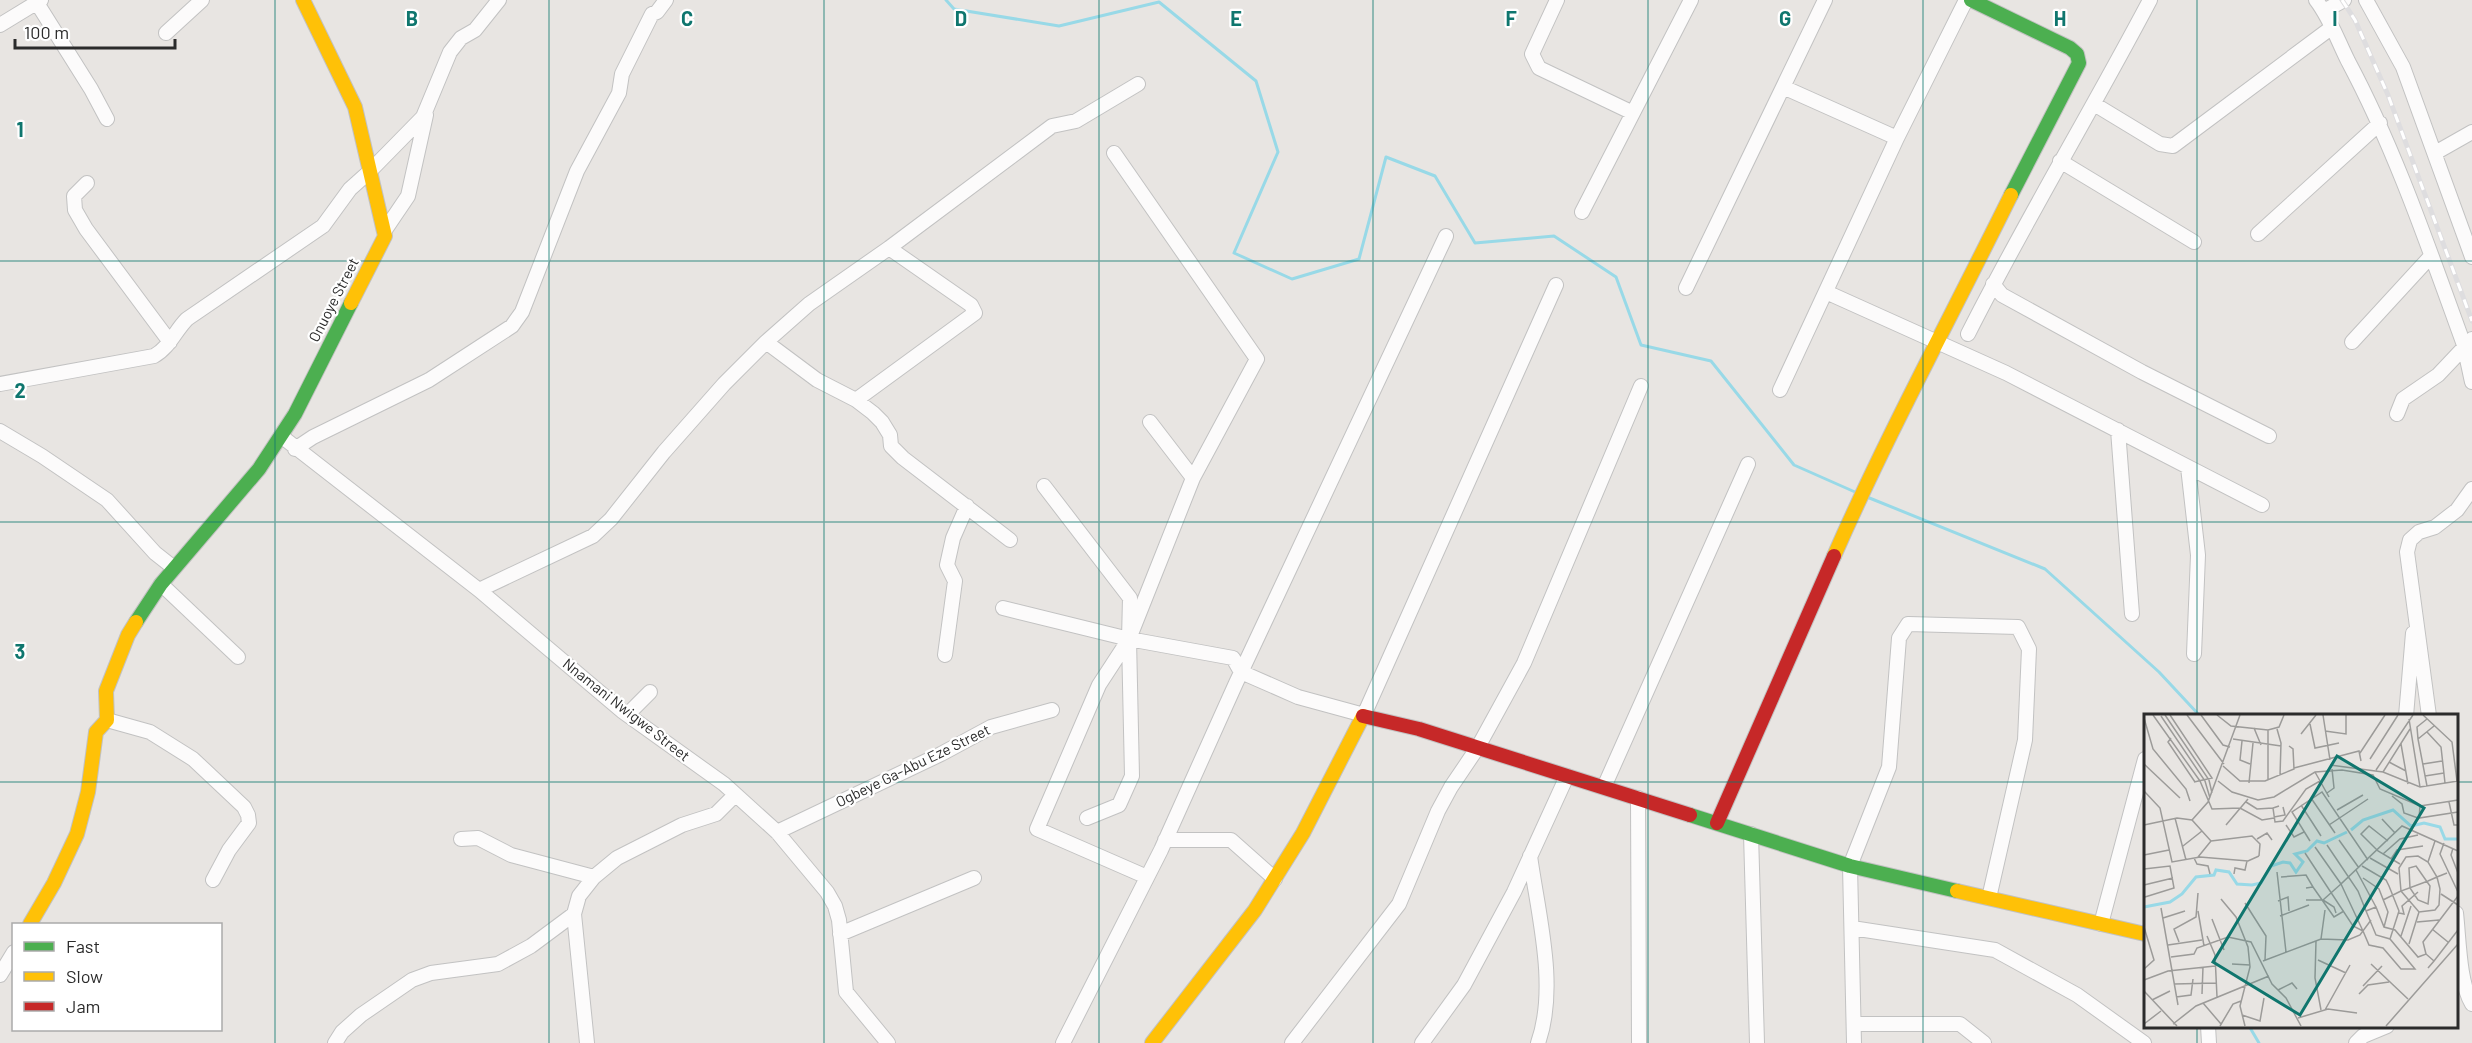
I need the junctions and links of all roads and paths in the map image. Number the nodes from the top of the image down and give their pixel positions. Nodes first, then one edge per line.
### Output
1 (202, 0) edge
2 (303, 0) edge
3 (499, 0) edge
4 (666, 0) edge
5 (1557, 0) edge
6 (1691, 0) edge
7 (1825, 0) edge
8 (1966, 0) edge
9 (1971, 0) edge
10 (2150, 0) edge
11 (2344, 0) edge
12 (2366, 0) edge
13 (39, 2) edge
14 (2320, 5) edge
15 (0, 25) edge
16 (2331, 28) junction
17 (166, 33) dead end
18 (1138, 84) dead end
19 (1783, 87) junction
20 (431, 96) junction
21 (2094, 104) junction
22 (1631, 112) junction
23 (107, 119) dead end
24 (2380, 123) junction
25 (2472, 132) edge
26 (1897, 138) junction
27 (1114, 153) dead end
28 (2435, 153) junction
29 (2060, 161) junction
30 (369, 172) junction
31 (87, 183) dead end
32 (1582, 212) dead end
33 (385, 230) junction
34 (2258, 234) dead end
35 (1446, 236) dead end
36 (2194, 242) dead end
37 (889, 248) junction
38 (2431, 256) junction
39 (2472, 257) edge
40 (1993, 284) junction
41 (1556, 285) dead end
42 (1686, 288) dead end
43 (1826, 292) junction
44 (1968, 334) dead end
45 (1939, 341) junction
46 (170, 342) junction
47 (766, 342) junction
48 (2352, 342) dead end
49 (2468, 342) edge
50 (2472, 382) edge
51 (0, 384) edge
52 (1641, 386) dead end
53 (1780, 390) dead end
54 (856, 399) junction
55 (2397, 414) dead end
56 (1149, 422) dead end
57 (2118, 430) junction
58 (0, 431) edge
59 (281, 436) junction
60 (2269, 436) dead end
61 (295, 449) junction
62 (1748, 464) dead end
63 (2188, 467) junction
64 (1193, 478) junction
65 (1044, 486) dead end
66 (2472, 489) edge
67 (2262, 505) dead end
68 (967, 506) junction
69 (1010, 540) dead end
70 (174, 568) junction
71 (161, 584) junction
72 (479, 590) junction
73 (2415, 607) junction
74 (1003, 608) dead end
75 (2132, 614) dead end
76 (1129, 639) junction
77 (2194, 654) dead end
78 (945, 655) dead end
79 (237, 657) dead end
80 (1241, 672) junction
81 (650, 692) dead end
82 (1052, 710) dead end
83 (628, 714) junction
84 (2406, 714) edge
85 (2429, 714) edge
86 (1364, 715) junction
87 (107, 720) junction
88 (1478, 747) junction
89 (2144, 763) edge
90 (1567, 776) junction
91 (1604, 787) junction
92 (735, 795) junction
93 (1638, 798) junction
94 (1087, 818) dead end
95 (1717, 823) junction
96 (777, 832) junction
97 (1751, 834) junction
98 (461, 839) dead end
99 (1165, 840) junction
100 (1530, 856) junction
101 (1850, 866) junction
102 (594, 877) junction
103 (1147, 877) junction
104 (974, 878) dead end
105 (1275, 879) junction
106 (213, 880) dead end
107 (1989, 898) junction
108 (574, 914) junction
109 (31, 923) edge
110 (2457, 923) edge
111 (2101, 924) junction
112 (1852, 928) junction
113 (840, 934) junction
114 (2144, 934) edge
115 (12, 955) edge
116 (0, 975) edge
117 (2465, 1001) edge
118 (1854, 1024) junction
119 (2208, 1028) edge
120 (2382, 1028) edge
121 (2356, 1042) edge
122 (335, 1043) edge
123 (587, 1043) edge
124 (888, 1043) edge
125 (1064, 1043) edge
126 (1152, 1043) edge
127 (1292, 1043) edge
128 (1422, 1043) edge
129 (1538, 1043) edge
130 (1639, 1043) edge
131 (1757, 1043) edge
132 (1854, 1043) edge
133 (1984, 1043) edge
134 (2144, 1043) edge
135 (2209, 1043) edge

1 - 17 street
2 - 30 street
3 - 20 street
4 - 61 street
5 - 22 street
6 - 22 street
7 - 19 street
8 - 26 street
9 - 45 street
10 - 21 street
11 - 14 street
12 - 28 street
13 - 15 street
13 - 23 street
14 - 16 street
16 - 21 street
16 - 24 street
18 - 37 street
19 - 26 street
19 - 42 street
20 - 30 street
20 - 33 street
21 - 29 street
22 - 32 street
24 - 34 street
24 - 38 street
25 - 28 street
26 - 43 street
27 - 64 street
28 - 39 street
29 - 36 street
29 - 40 street
30 - 33 street
30 - 46 street
31 - 46 street
33 - 59 street, Onuoye Street
35 - 80 street
37 - 47 street
37 - 54 street
38 - 48 street
38 - 49 street
40 - 44 street
40 - 60 street
41 - 86 street
43 - 45 street
43 - 53 street
45 - 57 street
45 - 95 street
46 - 51 street
47 - 54 street
47 - 72 street
49 - 50 street
49 - 55 street
52 - 88 street
54 - 68 street
56 - 64 street
57 - 63 street
57 - 75 street
58 - 70 street
59 - 61 street, Nnamani Nwigwe Street
59 - 70 street, Onuoye Street
61 - 72 street, Nnamani Nwigwe Street
62 - 91 street
63 - 67 street
63 - 77 street
64 - 76 street
65 - 76 street
66 - 73 street
68 - 69 street
68 - 78 street
70 - 71 street, Onuoye Street
71 - 79 street
71 - 87 street, Onuoye Street
72 - 83 street, Nnamani Nwigwe Street
73 - 84 street
73 - 85 street
74 - 76 street
76 - 80 street
76 - 94 street
76 - 103 street
80 - 86 street
80 - 99 street
81 - 83 street
82 - 96 street, Ogbeye Ga-Abu Eze Street
83 - 92 street, Nnamani Nwigwe Street
86 - 88 street
86 - 105 street
87 - 106 street
87 - 109 street
88 - 90 street
88 - 127 street
89 - 111 street
90 - 91 street
90 - 100 street
91 - 93 street
92 - 96 street, Nnamani Nwigwe Street
92 - 102 street
93 - 95 street
93 - 130 street
95 - 97 street
96 - 113 street, Nnamani Nwigwe Street
97 - 101 street
97 - 131 street
98 - 102 street
99 - 103 street
99 - 105 street
100 - 128 street
100 - 129 street
101 - 107 street
101 - 107 street
101 - 112 street
102 - 108 street
103 - 125 street
104 - 113 street
105 - 126 street
107 - 111 street
108 - 122 street
108 - 123 street
110 - 117 street
111 - 114 street
112 - 118 street
112 - 134 street
113 - 124 street, Nnamani Nwigwe Street
115 - 116 street
118 - 132 street
118 - 133 street
119 - 135 street
120 - 121 street

